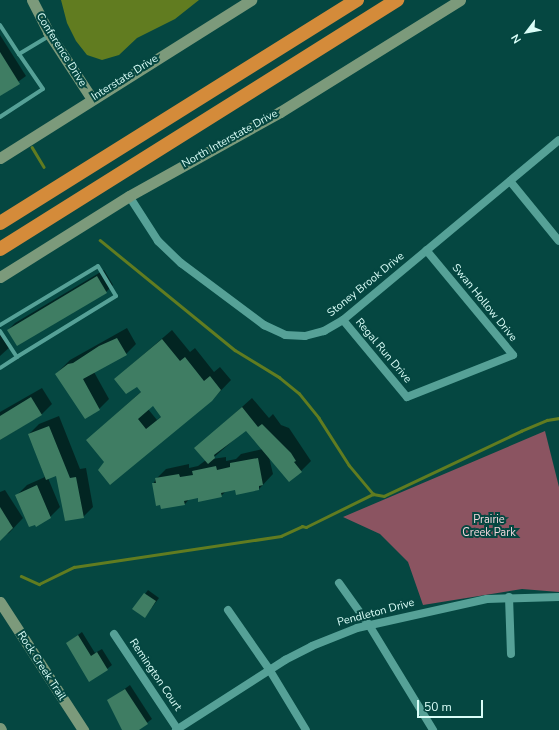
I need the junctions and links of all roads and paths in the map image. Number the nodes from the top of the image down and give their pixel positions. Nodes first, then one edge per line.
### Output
1 (32, 0) edge
2 (251, 0) edge
3 (356, 0) edge
4 (397, 0) edge
5 (460, 0) edge
6 (0, 25) edge
7 (50, 35) junction
8 (20, 54) junction
9 (92, 99) junction
10 (0, 117) edge
11 (559, 140) edge
12 (0, 158) edge
13 (510, 181) junction
14 (129, 196) junction
15 (0, 223) edge
16 (559, 241) edge
17 (0, 248) edge
18 (426, 250) junction
19 (0, 277) edge
20 (343, 320) junction
21 (0, 325) edge
22 (0, 331) edge
23 (17, 357) junction
24 (0, 368) edge
25 (407, 397) joint
26 (339, 583) dead end
27 (509, 597) junction
28 (559, 597) edge
29 (0, 602) edge
30 (228, 610) dead end
31 (369, 625) junction
32 (114, 634) dead end
33 (511, 654) dead end
34 (269, 669) junction
35 (83, 730) edge
36 (177, 730) edge
37 (306, 730) edge
38 (433, 730) edge

1 - 7 street, Conference Drive
2 - 9 street, Interstate Drive
3 - 15 highway
4 - 17 highway
5 - 14 street, North Interstate Drive
6 - 8 lane
7 - 8 lane
7 - 9 street, Conference Drive
8 - 10 lane
9 - 12 street, Interstate Drive
11 - 13 street, Stoney Brook Drive
13 - 16 street
13 - 18 street, Stoney Brook Drive
14 - 19 street, North Interstate Drive
14 - 20 street, Stoney Brook Drive
18 - 20 street, Stoney Brook Drive
18 - 25 street, Swan Hollow Drive
20 - 25 street, Regal Run Drive
21 - 23 lane
22 - 23 lane
23 - 24 lane
26 - 31 street
27 - 28 street, Pendleton Drive
27 - 31 street, Pendleton Drive
27 - 33 street
29 - 35 street, Rock Creek Trail
30 - 34 street
31 - 34 street, Pendleton Drive
31 - 38 street
32 - 36 street, Remington Court
34 - 36 street, Pendleton Drive
34 - 37 street

